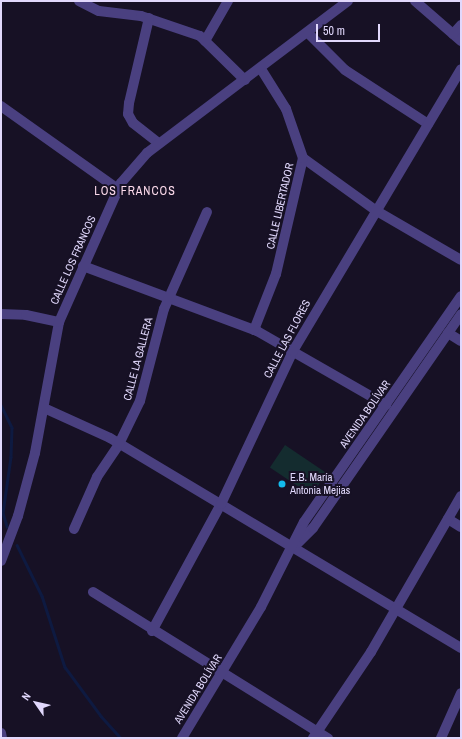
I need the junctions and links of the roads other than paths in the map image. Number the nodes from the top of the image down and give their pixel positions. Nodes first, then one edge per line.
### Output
1 (79, 1) edge
2 (228, 1) edge
3 (348, 1) edge
4 (415, 1) edge
5 (149, 18) junction
6 (461, 25) edge
7 (308, 33) junction
8 (457, 37) edge
9 (205, 41) junction
10 (261, 69) junction
11 (461, 69) edge
12 (245, 80) junction
13 (1, 106) edge
14 (428, 124) junction
15 (159, 143) junction
16 (303, 158) junction
17 (118, 189) junction
18 (375, 210) junction
19 (207, 212) dead end
20 (461, 260) edge
21 (83, 266) junction
22 (461, 296) edge
23 (168, 298) junction
24 (1, 314) edge
25 (461, 314) edge
26 (60, 322) junction
27 (254, 330) junction
28 (448, 333) junction
29 (461, 341) edge
30 (293, 351) junction
31 (386, 404) junction
32 (44, 408) junction
33 (120, 444) junction
34 (461, 496) edge
35 (221, 504) junction
36 (448, 519) junction
37 (461, 527) edge
38 (74, 529) dead end
39 (294, 547) junction
40 (1, 561) edge
41 (93, 592) dead end
42 (396, 609) junction
43 (152, 631) junction
44 (461, 648) edge
45 (223, 672) junction
46 (461, 693) edge
47 (1, 733) edge
48 (315, 735) edge
49 (2, 738) edge
50 (182, 738) edge
51 (328, 738) edge
52 (441, 738) edge

1 - 5 street
2 - 9 street
3 - 7 street, CALLE LOS FRANCOS
4 - 8 street
5 - 9 street
5 - 15 street
6 - 8 street
7 - 10 street, CALLE LOS FRANCOS
7 - 14 street
9 - 12 street
10 - 12 street, CALLE LOS FRANCOS
10 - 16 street, CALLE LIBERTADOR
11 - 14 street, CALLE LAS FLORES
12 - 15 street, CALLE LOS FRANCOS
13 - 17 street
14 - 18 street, CALLE LAS FLORES
15 - 17 street, CALLE LOS FRANCOS
16 - 18 street
16 - 27 street, CALLE LIBERTADOR
17 - 21 street, CALLE LOS FRANCOS
18 - 20 street
18 - 30 street, CALLE LAS FLORES
19 - 23 street, CALLE LA GALLERA
21 - 23 street
21 - 26 street, CALLE LOS FRANCOS
22 - 31 street, AVENIDA BOLÍVAR
23 - 27 street
23 - 33 street, CALLE LA GALLERA
24 - 26 street
25 - 28 street, AVENIDA BOLÍVAR
26 - 32 street, CALLE LOS FRANCOS
27 - 30 street
28 - 29 street
28 - 39 street, AVENIDA BOLÍVAR
30 - 31 street
30 - 35 street, CALLE LAS FLORES
31 - 39 street, AVENIDA BOLÍVAR
32 - 33 street
32 - 40 street, CALLE LOS FRANCOS
33 - 35 street
33 - 38 street, CALLE LA GALLERA
34 - 36 street
35 - 39 street
35 - 43 street, CALLE LAS FLORES
36 - 37 street
36 - 42 street
39 - 42 street
39 - 45 street, AVENIDA BOLÍVAR
41 - 43 street
42 - 44 street
42 - 48 street
43 - 45 street
45 - 48 street
45 - 50 street, AVENIDA BOLÍVAR
46 - 52 street
47 - 49 street
48 - 51 street

